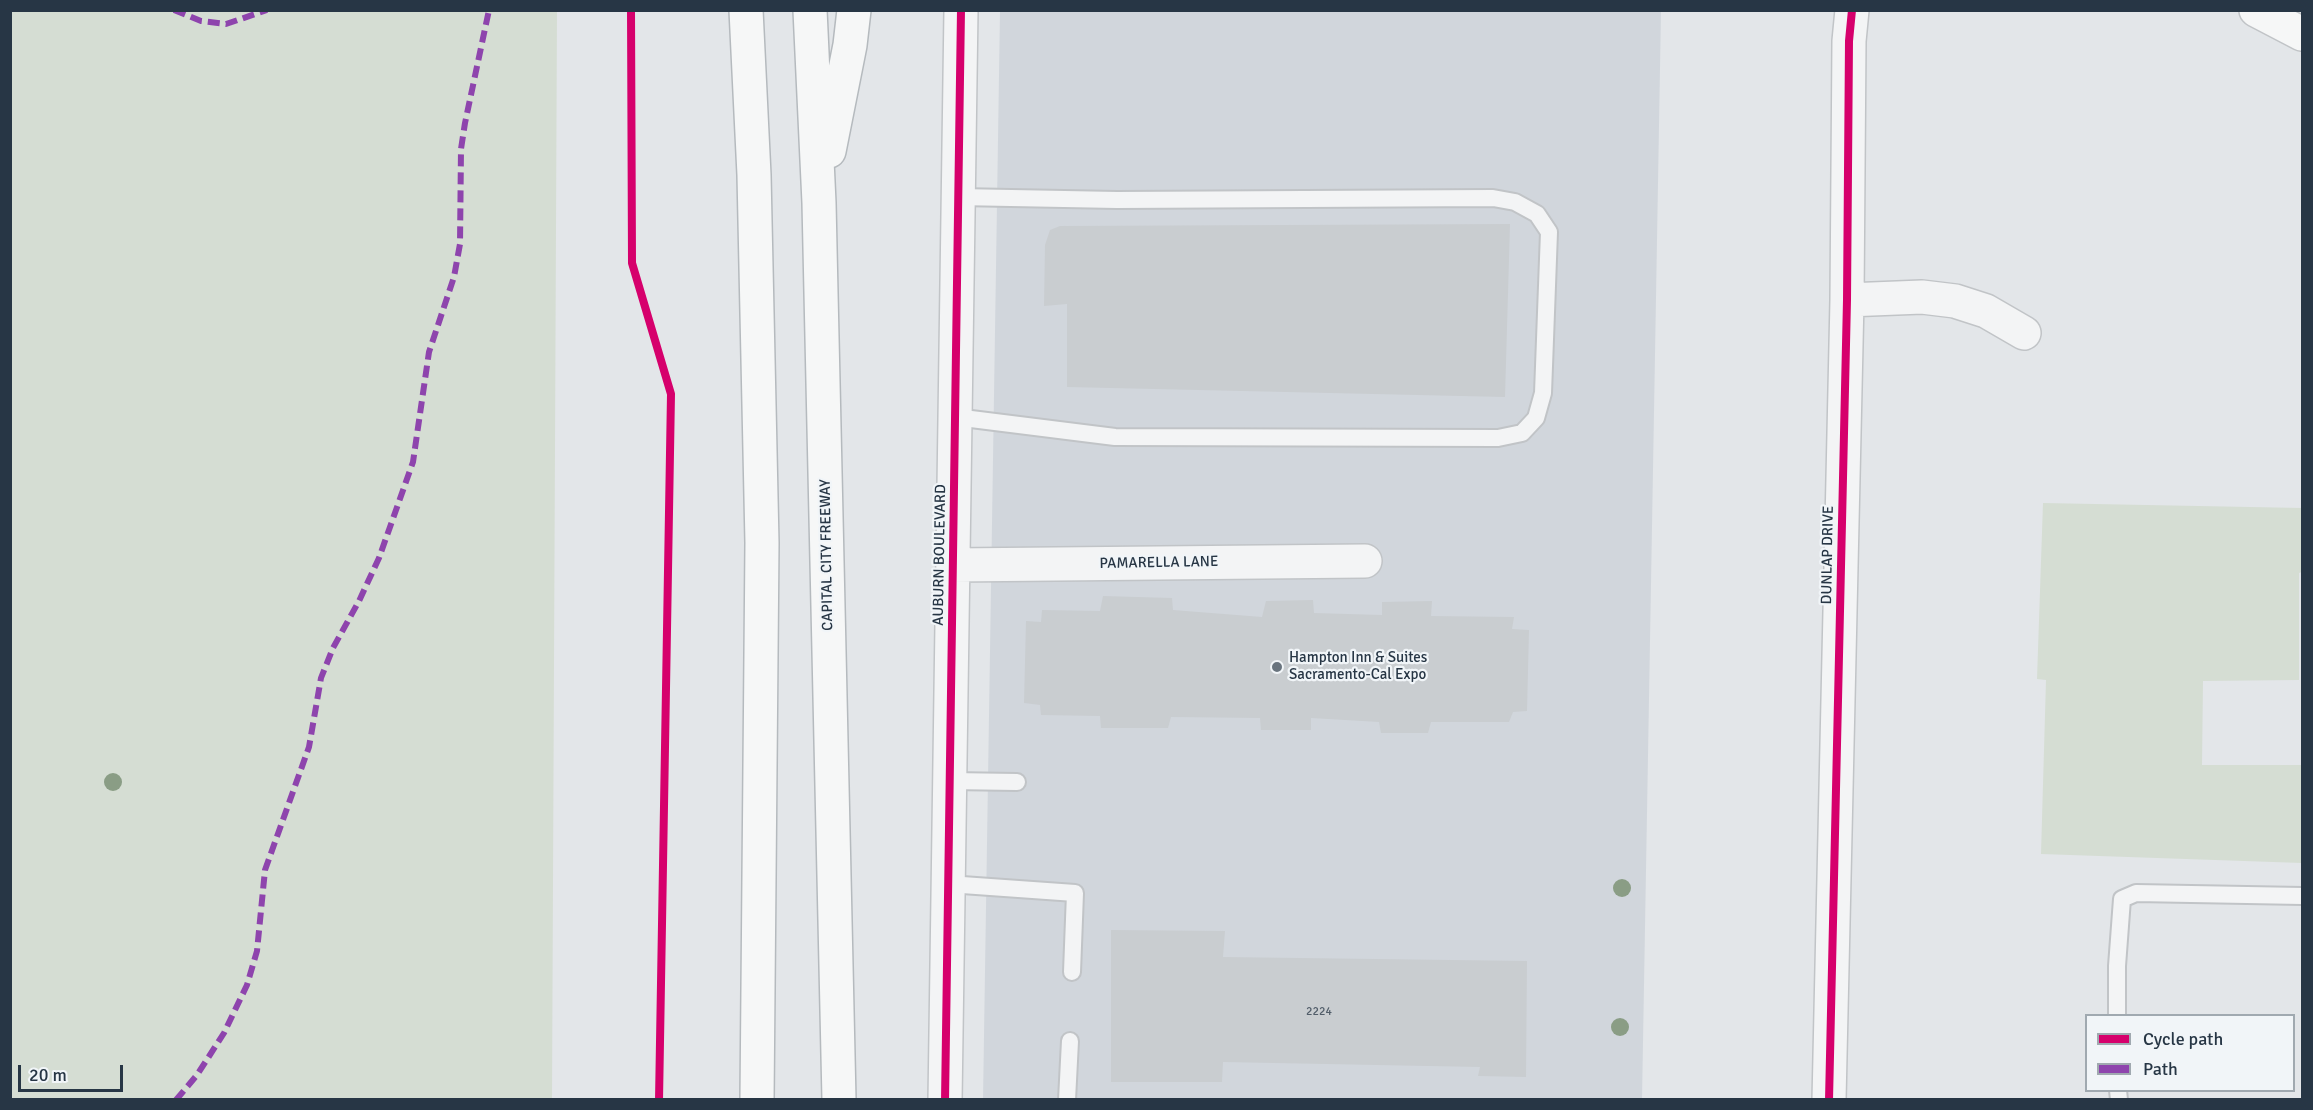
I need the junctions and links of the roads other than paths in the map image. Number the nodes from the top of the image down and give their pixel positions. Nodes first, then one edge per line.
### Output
1 (746, 10) edge
2 (810, 10) edge
3 (854, 10) edge
4 (961, 10) edge
5 (1852, 10) edge
6 (2256, 10) edge
7 (2302, 34) edge
8 (958, 197) junction
9 (819, 203) junction
10 (1847, 300) junction
11 (2024, 333) dead end
12 (955, 417) junction
13 (1365, 561) dead end
14 (953, 565) junction
15 (950, 781) junction
16 (1017, 782) dead end
17 (948, 884) junction
18 (2302, 896) edge
19 (1072, 972) dead end
20 (2117, 1014) edge
21 (1070, 1041) dead end
22 (758, 1100) edge
23 (839, 1100) edge
24 (945, 1100) edge
25 (1066, 1100) edge
26 (1829, 1100) edge

1 - 22 main road
2 - 9 main road, CAPITAL CITY FREEWAY
3 - 9 main road
4 - 8 street, AUBURN BOULEVARD
5 - 10 street, DUNLAP DRIVE
6 - 7 main road
8 - 12 street, AUBURN BOULEVARD
8 - 12 lane
9 - 23 main road, CAPITAL CITY FREEWAY
10 - 11 street
10 - 26 street, DUNLAP DRIVE
12 - 14 street, AUBURN BOULEVARD
13 - 14 street, PAMARELLA LANE
14 - 15 street, AUBURN BOULEVARD
15 - 16 lane
15 - 17 street, AUBURN BOULEVARD
17 - 19 lane
17 - 24 street, AUBURN BOULEVARD
18 - 20 lane
21 - 25 lane

